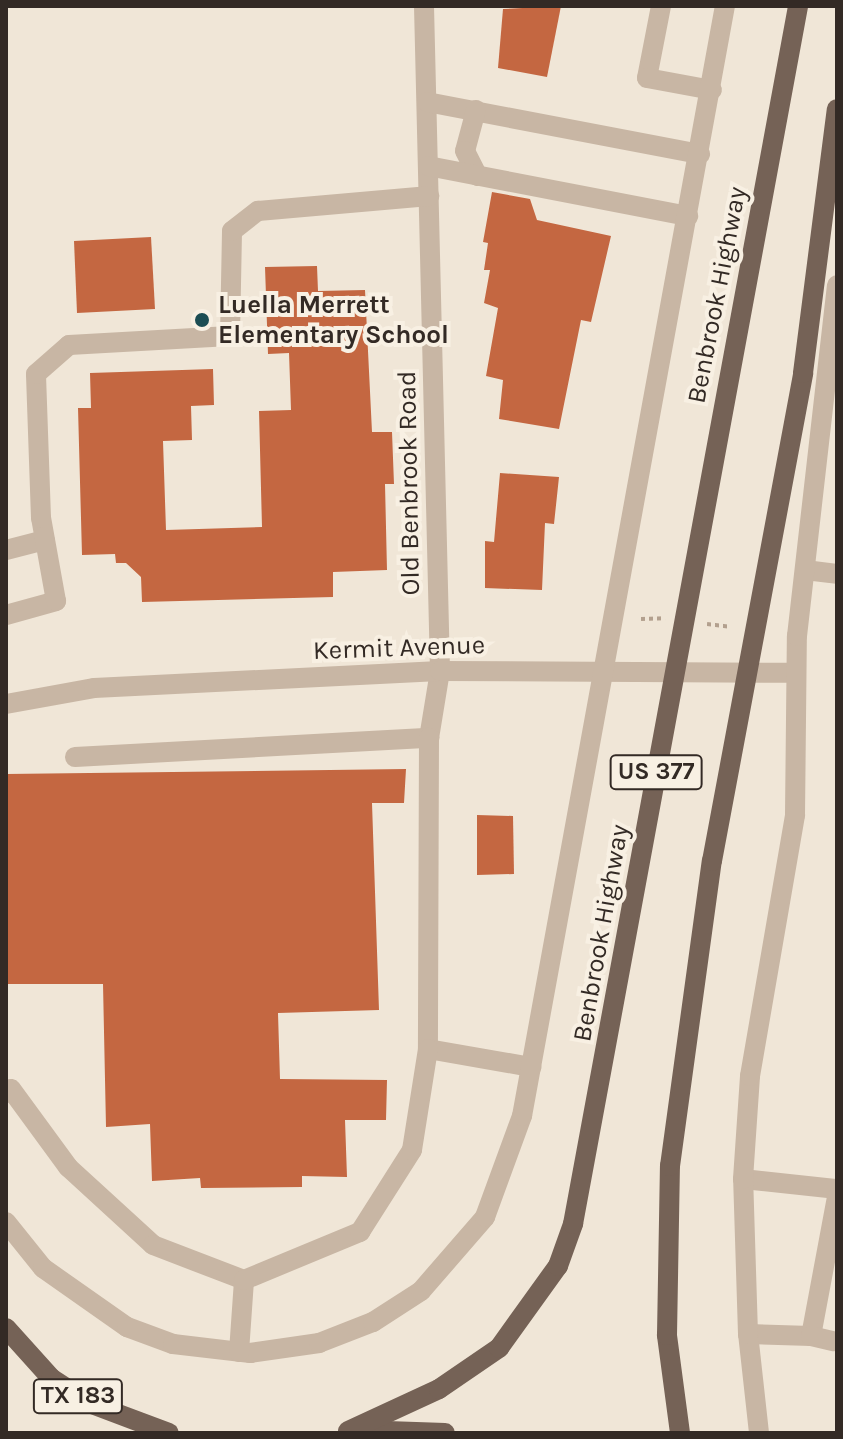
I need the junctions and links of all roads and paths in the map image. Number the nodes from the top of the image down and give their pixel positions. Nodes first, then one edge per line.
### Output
1 (424, 6) edge
2 (661, 6) edge
3 (725, 6) edge
4 (798, 6) edge
5 (712, 90) junction
6 (427, 102) junction
7 (837, 109) edge
8 (476, 110) junction
9 (700, 154) junction
10 (428, 166) junction
11 (478, 176) junction
12 (429, 196) junction
13 (688, 216) junction
14 (837, 288) edge
15 (45, 540) junction
16 (6, 550) edge
17 (805, 570) junction
18 (837, 574) edge
19 (6, 615) edge
20 (668, 618) dead end
21 (641, 619) dead end
22 (707, 624) dead end
23 (730, 627) dead end
24 (440, 671) junction
25 (603, 672) junction
26 (748, 672) junction
27 (795, 673) junction
28 (673, 674) junction
29 (6, 704) edge
30 (429, 738) junction
31 (75, 757) dead end
32 (428, 1049) junction
33 (531, 1067) junction
34 (6, 1093) edge
35 (743, 1179) junction
36 (837, 1189) edge
37 (837, 1197) edge
38 (6, 1222) edge
39 (244, 1280) junction
40 (6, 1328) edge
41 (748, 1334) junction
42 (811, 1336) junction
43 (833, 1341) dead end
44 (239, 1352) junction
45 (344, 1432) edge
46 (169, 1433) edge
47 (445, 1433) edge
48 (680, 1433) edge
49 (759, 1433) edge

1 - 6 street, Old Benbrook Road
2 - 5 street
3 - 5 street, Benbrook Highway
4 - 28 main road, Benbrook Highway / US 377
5 - 9 street, Benbrook Highway
6 - 8 street
6 - 10 street, Old Benbrook Road
7 - 26 main road, US 377
8 - 9 street
8 - 11 street
9 - 13 street, Benbrook Highway
10 - 11 street
10 - 12 street, Old Benbrook Road
11 - 13 street
12 - 15 street
12 - 24 street, Old Benbrook Road
13 - 25 street, Benbrook Highway
14 - 17 street
15 - 16 street
15 - 19 street
17 - 18 street
17 - 27 street
20 - 21 path
22 - 23 path
24 - 25 street, Kermit Avenue
24 - 29 street, Kermit Avenue
24 - 30 street, Old Benbrook Road
25 - 28 street, Kermit Avenue
25 - 33 street, Benbrook Highway
26 - 27 street, Kermit Avenue
26 - 28 street, Kermit Avenue
26 - 48 main road, US 377
27 - 35 street
28 - 45 main road, Benbrook Highway / US 377
30 - 31 street
30 - 32 street, Old Benbrook Road
32 - 33 street
32 - 39 street, Old Benbrook Road
33 - 44 street, Benbrook Highway
34 - 39 street
35 - 36 street
35 - 41 street
37 - 42 street
38 - 44 street, Benbrook Highway
39 - 44 street
40 - 46 main road, TX 183
41 - 42 street
41 - 49 street
42 - 43 street
45 - 47 main road

